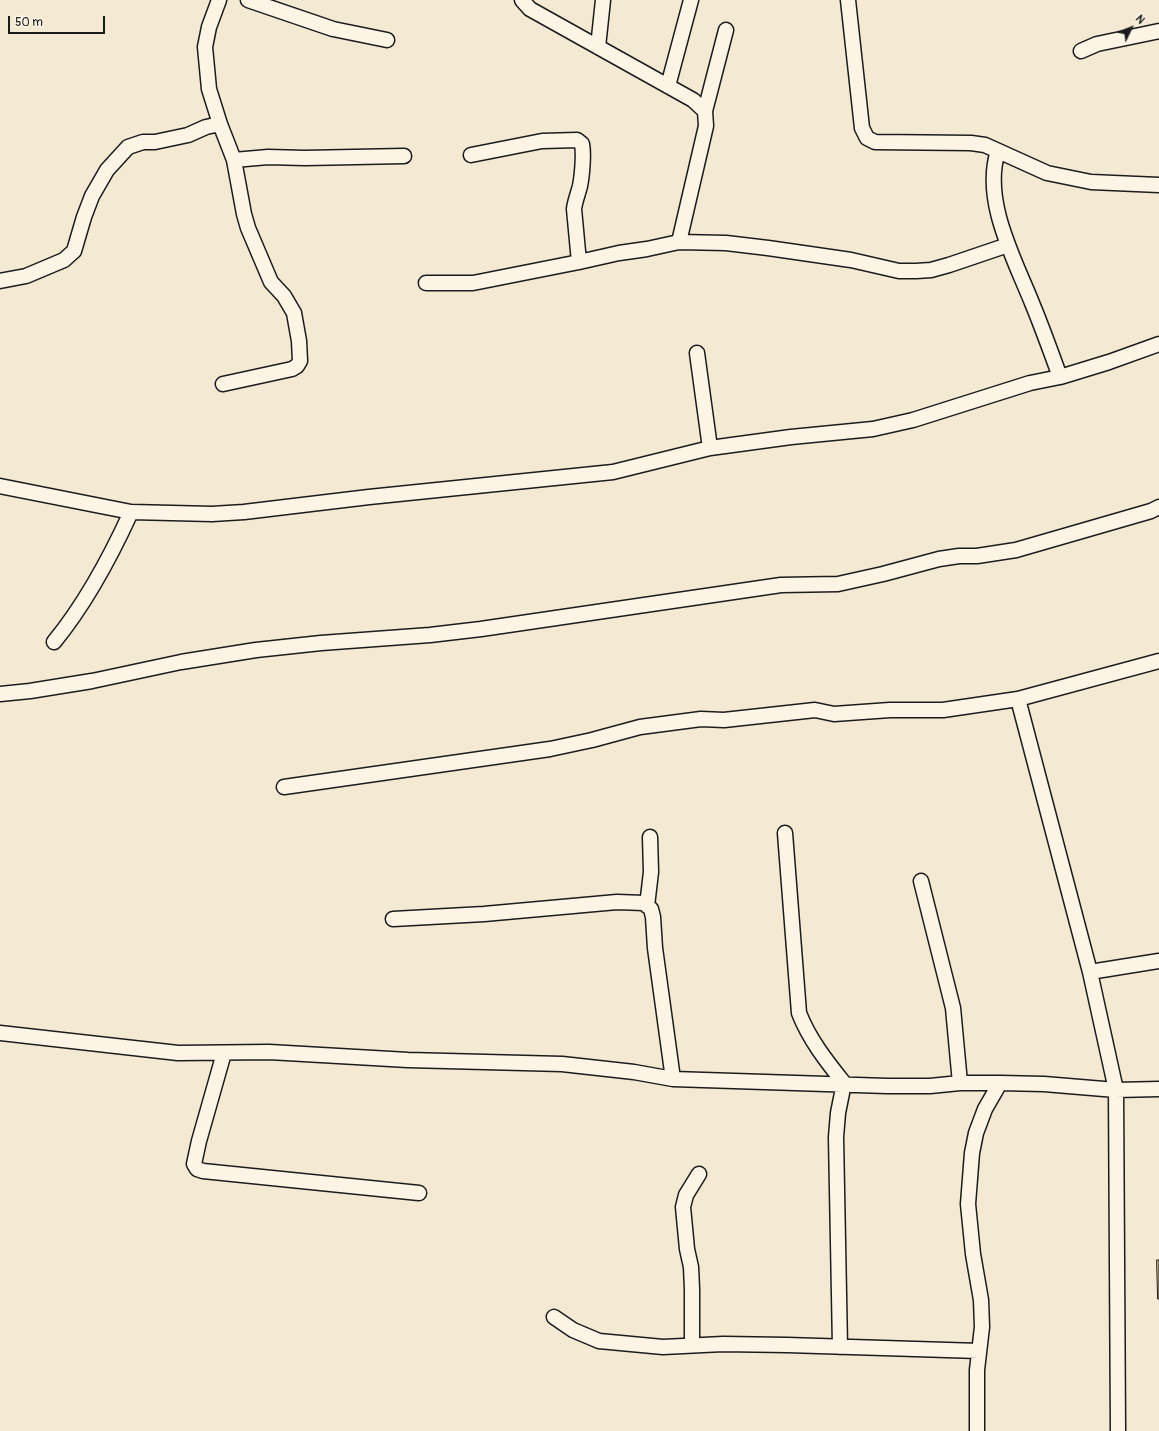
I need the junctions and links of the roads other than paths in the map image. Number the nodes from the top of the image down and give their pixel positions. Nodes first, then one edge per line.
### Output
1 (219, 0) edge
2 (248, 0) edge
3 (522, 0) edge
4 (603, 0) edge
5 (692, 0) edge
6 (848, 0) edge
7 (726, 30) dead end
8 (1159, 32) edge
9 (387, 40) dead end
10 (598, 47) junction
11 (1081, 51) dead end
12 (668, 86) junction
13 (705, 111) junction
14 (220, 124) junction
15 (998, 151) junction
16 (471, 155) dead end
17 (404, 156) dead end
18 (234, 160) junction
19 (1159, 185) edge
20 (679, 242) junction
21 (1008, 245) junction
22 (579, 262) junction
23 (0, 281) edge
24 (426, 283) dead end
25 (1159, 344) edge
26 (697, 353) dead end
27 (1060, 377) junction
28 (222, 384) dead end
29 (710, 448) junction
30 (0, 486) edge
31 (1159, 507) edge
32 (131, 512) junction
33 (54, 642) dead end
34 (1159, 661) edge
35 (0, 694) edge
36 (1018, 699) junction
37 (284, 787) dead end
38 (785, 833) dead end
39 (650, 837) dead end
40 (921, 881) dead end
41 (647, 906) junction
42 (393, 919) dead end
43 (1159, 960) edge
44 (1090, 972) junction
45 (0, 1033) edge
46 (224, 1053) junction
47 (673, 1079) junction
48 (960, 1083) junction
49 (1000, 1083) junction
50 (844, 1084) junction
51 (1159, 1089) edge
52 (1116, 1090) junction
53 (699, 1174) dead end
54 (418, 1193) dead end
55 (554, 1317) dead end
56 (692, 1345) junction
57 (840, 1347) junction
58 (979, 1351) junction
59 (977, 1431) edge
60 (1118, 1431) edge

1 - 14 street
2 - 9 street
3 - 10 street
4 - 10 street
5 - 12 street
6 - 15 street
7 - 13 street
8 - 11 street
10 - 12 street
12 - 13 street
13 - 20 street
14 - 18 street
14 - 23 street
15 - 19 street
15 - 21 street
16 - 22 street
17 - 18 street
18 - 28 street
20 - 21 street
20 - 22 street
21 - 27 street
22 - 24 street
25 - 27 street
26 - 29 street
27 - 29 street
29 - 32 street
30 - 32 street
31 - 35 street
32 - 33 street
34 - 36 street
36 - 37 street
36 - 44 street
38 - 50 street
39 - 41 street
40 - 48 street
41 - 42 street
41 - 47 street
43 - 44 street
44 - 52 street
45 - 46 street
46 - 47 street
46 - 54 street
47 - 50 street
48 - 49 street
48 - 50 street
49 - 52 street
49 - 58 street
50 - 57 street
51 - 52 street
52 - 60 street
53 - 56 street
55 - 56 street
56 - 57 street
57 - 58 street
58 - 59 street

